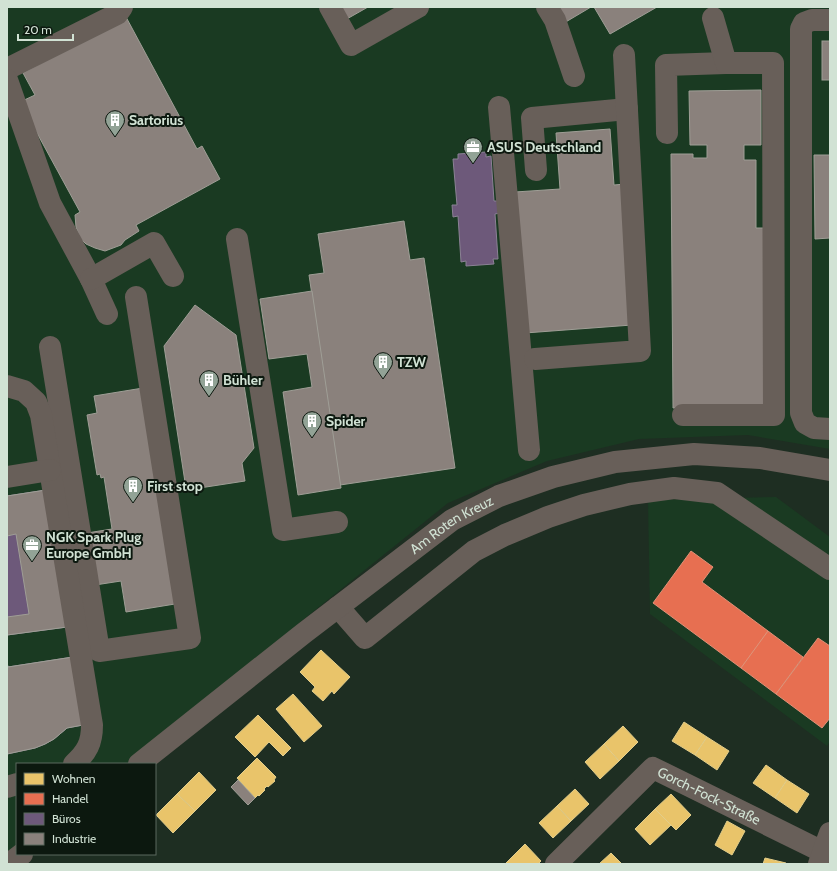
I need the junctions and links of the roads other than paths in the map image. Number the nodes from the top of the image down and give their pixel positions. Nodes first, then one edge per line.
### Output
1 (122, 7) edge
2 (330, 7) edge
3 (418, 7) edge
4 (548, 7) edge
5 (713, 18) dead end
6 (830, 20) edge
7 (624, 55) dead end
8 (726, 63) junction
9 (7, 69) edge
10 (574, 76) dead end
11 (7, 80) edge
12 (499, 107) dead end
13 (627, 109) junction
14 (667, 133) dead end
15 (536, 170) dead end
16 (237, 239) dead end
17 (173, 276) dead end
18 (91, 279) junction
19 (136, 297) dead end
20 (107, 314) dead end
21 (50, 347) dead end
22 (535, 359) dead end
23 (7, 386) edge
24 (683, 415) dead end
25 (830, 428) edge
26 (529, 450) dead end
27 (50, 470) junction
28 (830, 470) edge
29 (7, 477) edge
30 (337, 522) dead end
31 (830, 570) edge
32 (338, 607) junction
33 (75, 763) edge
34 (140, 763) edge
35 (824, 850) edge
36 (21, 855) edge
37 (9, 864) edge
38 (556, 864) edge

1 - 9 street
2 - 3 street
4 - 10 street
5 - 8 street
6 - 25 street
7 - 13 street
8 - 14 street
8 - 24 street
11 - 18 street
12 - 26 street
13 - 15 street
13 - 22 street
16 - 30 street
17 - 18 street
18 - 20 street
19 - 21 street
23 - 27 street
27 - 29 street
27 - 33 street
28 - 32 street, Am Roten Kreuz
31 - 32 street
32 - 34 street, Am Roten Kreuz
35 - 38 street, Gorch-Fock-Straße
36 - 37 street

